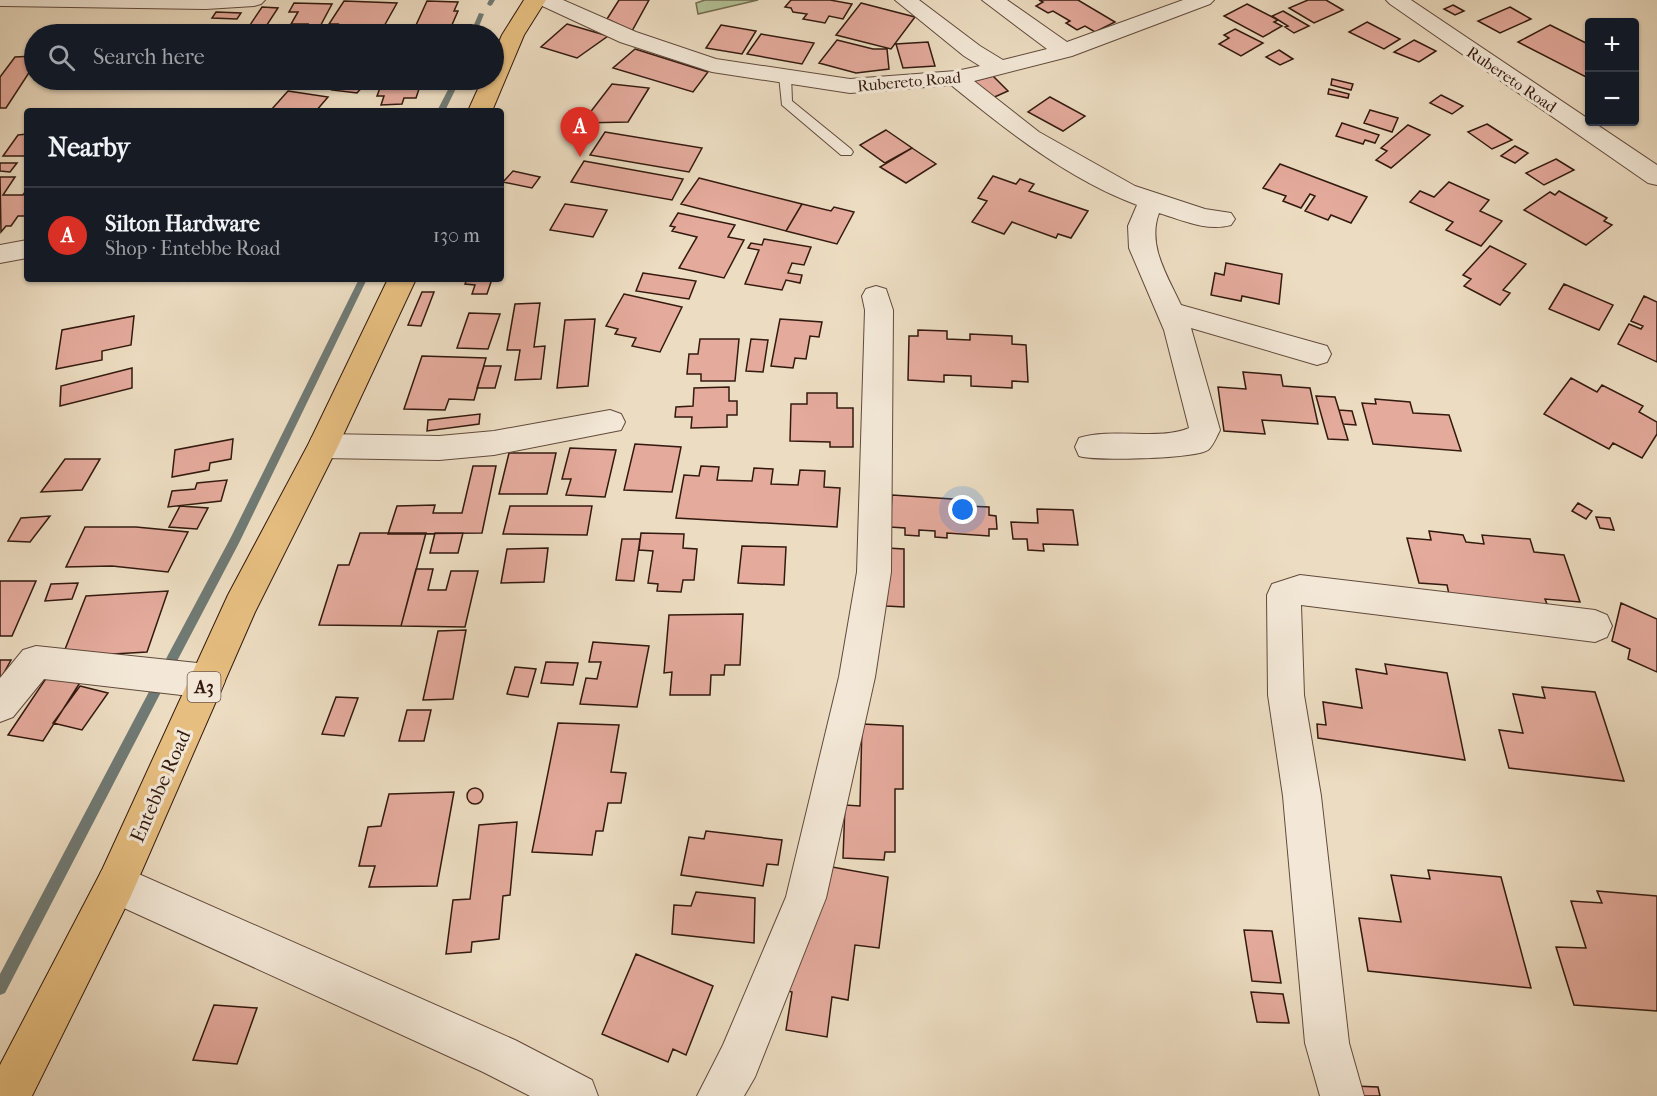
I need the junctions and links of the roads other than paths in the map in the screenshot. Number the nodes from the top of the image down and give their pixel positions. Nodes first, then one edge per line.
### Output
1 (3, 0) edge
2 (254, 0) edge
3 (535, 0) edge
4 (545, 0) edge
5 (906, 0) edge
6 (993, 0) edge
7 (1203, 0) edge
8 (1397, 0) edge
9 (1064, 51) junction
10 (504, 55) edge
11 (1000, 68) junction
12 (785, 76) junction
13 (956, 78) junction
14 (489, 90) edge
15 (481, 108) edge
16 (846, 152) dead end
17 (1657, 177) edge
18 (1152, 201) junction
19 (1222, 219) dead end
20 (24, 250) edge
21 (0, 254) edge
22 (401, 282) edge
23 (876, 296) dead end
24 (1168, 311) junction
25 (1317, 354) dead end
26 (610, 422) dead end
27 (323, 446) junction
28 (1090, 447) dead end
29 (1594, 626) dead end
30 (207, 681) junction
31 (0, 705) edge
32 (116, 884) junction
33 (8, 1096) edge
34 (576, 1096) edge
35 (719, 1096) edge
36 (1342, 1096) edge

1 - 2 street
3 - 10 main road
4 - 12 street, Rubereto Road
5 - 11 street
6 - 9 street
7 - 9 street, Rubereto Road
8 - 17 street, Rubereto Road
9 - 11 street, Rubereto Road
11 - 13 street, Rubereto Road
12 - 13 street, Rubereto Road
12 - 16 lane
13 - 18 street
14 - 15 main road
18 - 19 street
18 - 24 street
20 - 21 street
22 - 27 main road, Entebbe Road / A3
23 - 35 street
24 - 25 street
24 - 28 street
26 - 27 street
27 - 30 main road, Entebbe Road / A3
29 - 36 street
30 - 31 street
30 - 32 main road, Entebbe Road / A3
32 - 33 main road, Entebbe Road / A3
32 - 34 street

